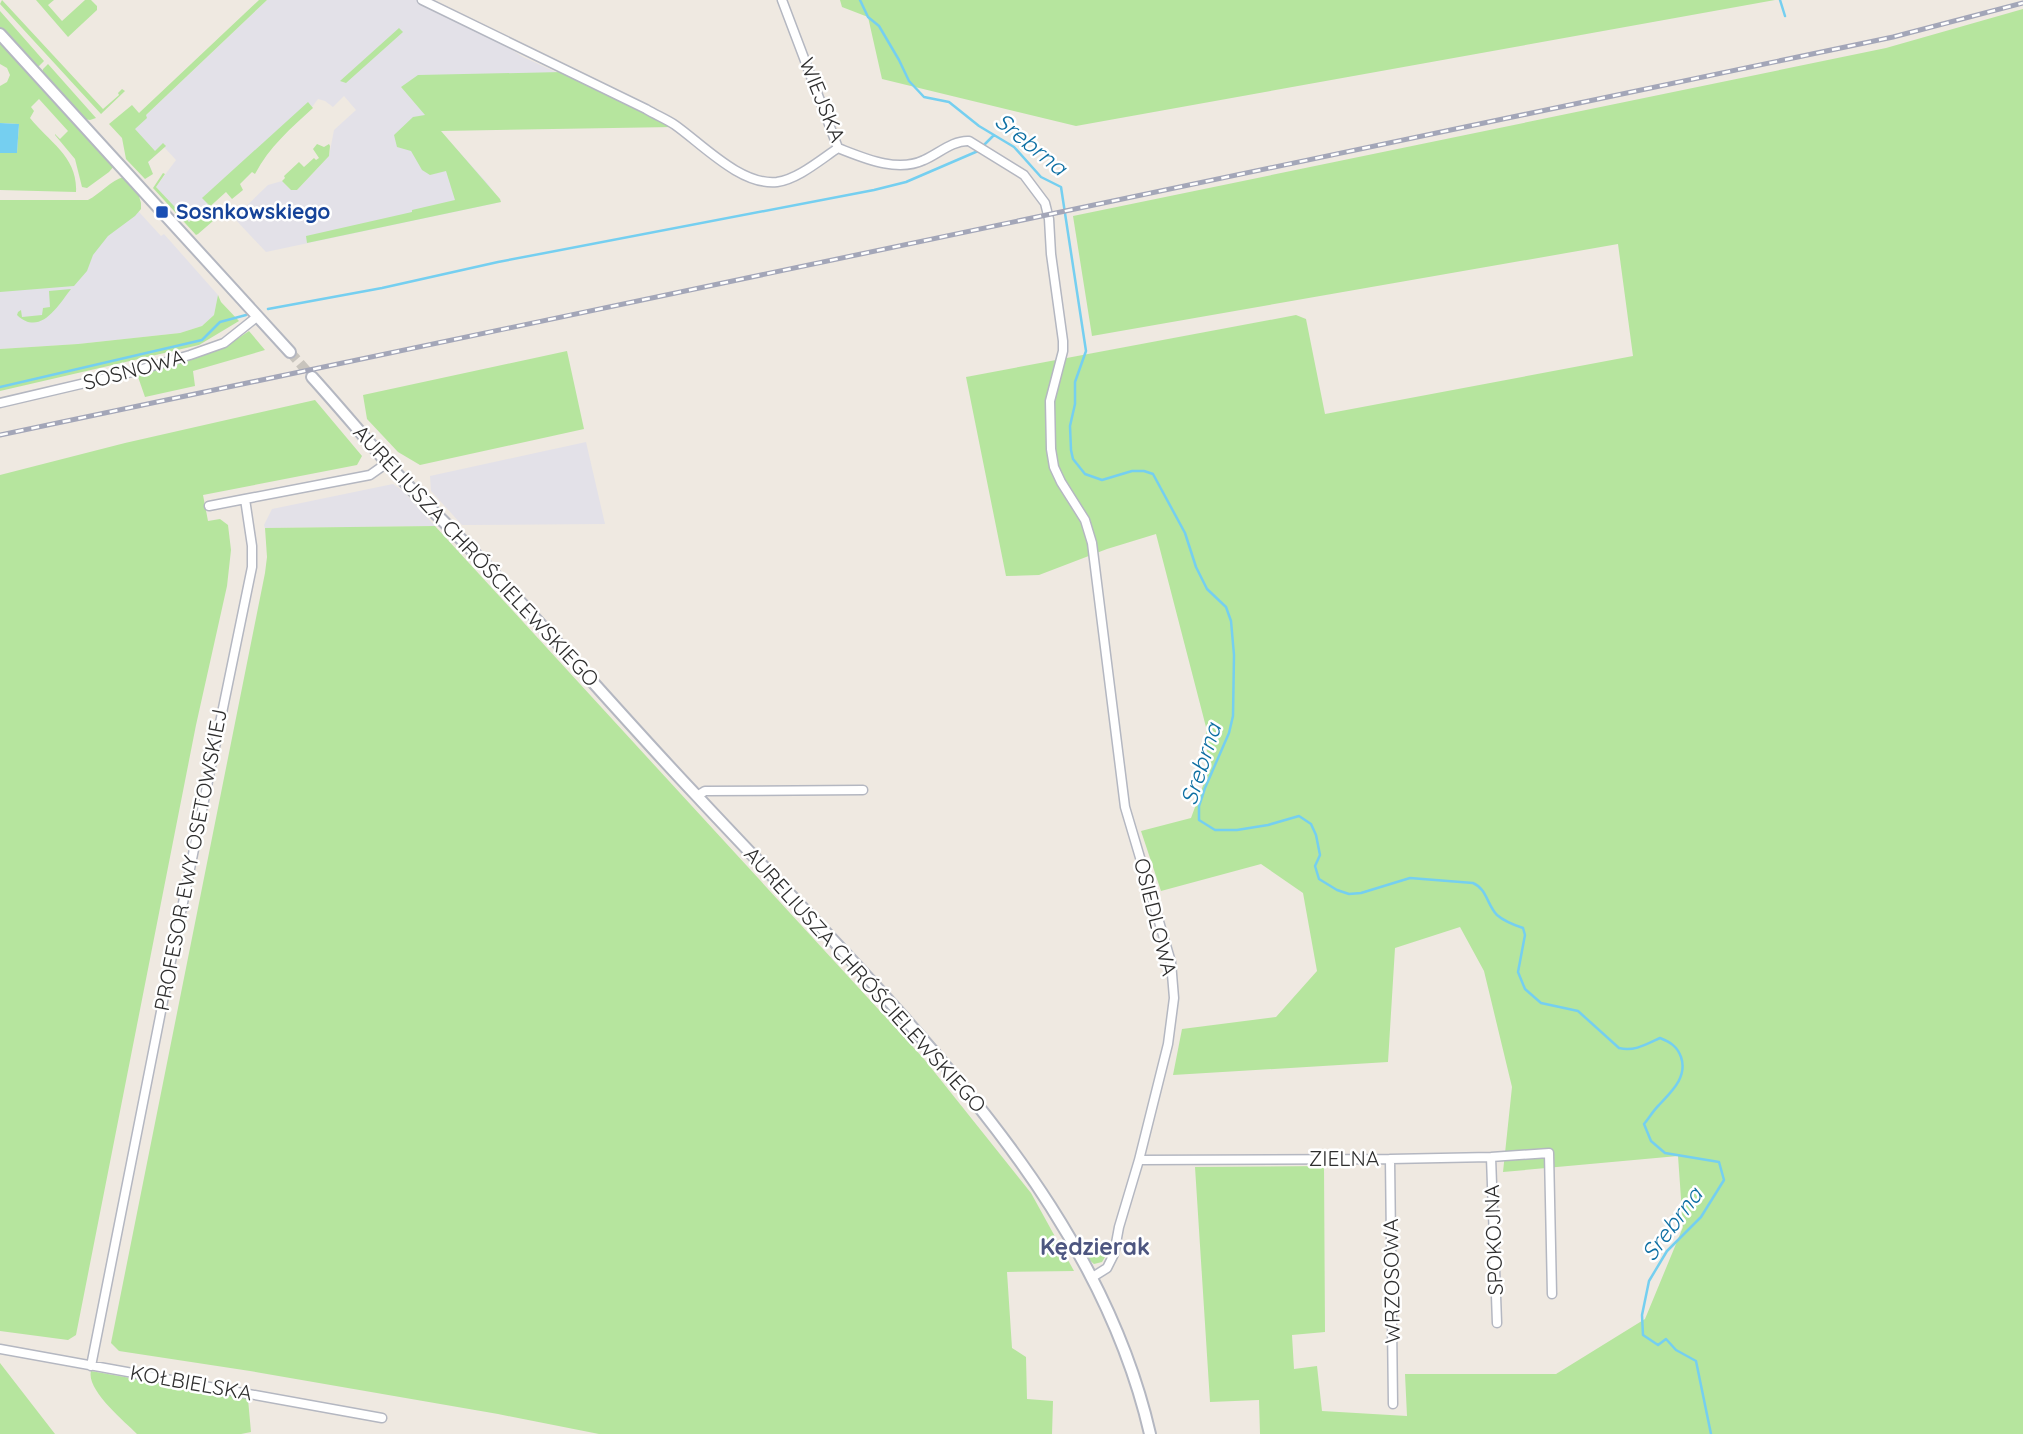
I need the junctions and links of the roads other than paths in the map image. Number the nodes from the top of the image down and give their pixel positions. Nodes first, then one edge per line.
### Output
1 (422, 0) edge
2 (782, 0) edge
3 (0, 34) edge
4 (838, 148) junction
5 (893, 166) joint
6 (258, 316) junction
7 (290, 352) tunnel mouth
8 (312, 377) tunnel mouth
9 (0, 402) edge
10 (387, 463) junction
11 (245, 499) junction
12 (209, 506) dead end
13 (863, 790) dead end
14 (697, 796) junction
15 (1491, 1157) junction
16 (1390, 1159) junction
17 (1139, 1160) junction
18 (1091, 1278) junction
19 (1552, 1294) dead end
20 (1497, 1323) dead end
21 (0, 1349) edge
22 (91, 1366) junction
23 (1394, 1404) dead end
24 (382, 1418) dead end
25 (1150, 1434) edge

1 - 4 street
2 - 4 street, WIEJSKA
3 - 6 street
4 - 5 street, WIEJSKA
5 - 17 street, OSIEDLOWA
6 - 7 street
6 - 9 street, SOSNOWA
8 - 10 street, AURELIUSZA CHRÓŚCIELEWSKIEGO
10 - 11 street
10 - 14 street, AURELIUSZA CHRÓŚCIELEWSKIEGO
11 - 12 street
11 - 22 street, PROFESOR EWY OSETOWSKIEJ
13 - 14 street
14 - 18 street, AURELIUSZA CHRÓŚCIELEWSKIEGO
15 - 16 street, ZIELNA
15 - 19 street, ZIELNA
15 - 20 street, SPOKOJNA
16 - 17 street, ZIELNA
16 - 23 street, WRZOSOWA
17 - 18 street, OSIEDLOWA
18 - 25 street, AURELIUSZA CHRÓŚCIELEWSKIEGO
21 - 22 street, KOŁBIELSKA
22 - 24 street, KOŁBIELSKA

